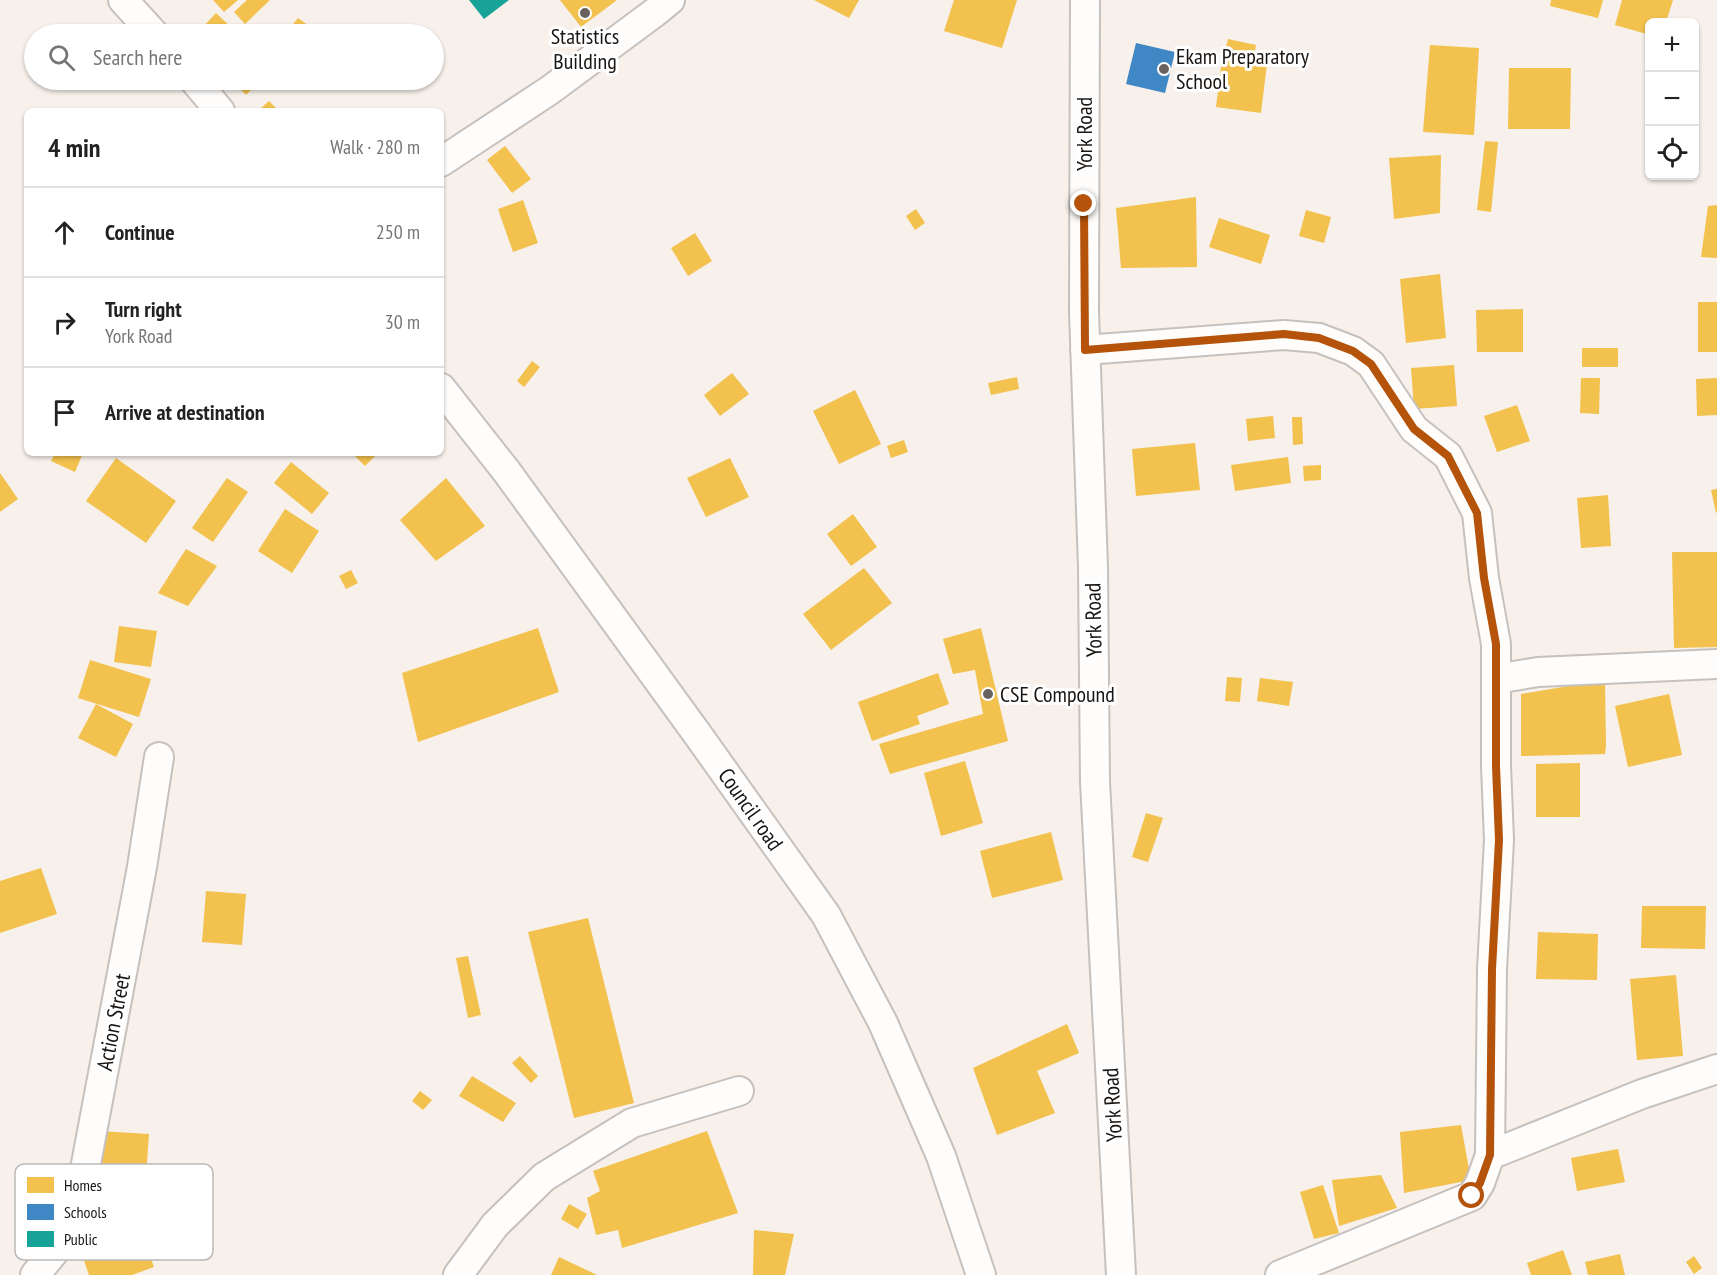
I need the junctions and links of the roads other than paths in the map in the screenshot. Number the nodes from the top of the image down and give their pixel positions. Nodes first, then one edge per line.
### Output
1 (123, 0) edge
2 (670, 0) edge
3 (1085, 0) edge
4 (145, 24) edge
5 (202, 90) edge
6 (217, 108) edge
7 (444, 160) edge
8 (1085, 350) junction
9 (444, 392) edge
10 (1717, 664) edge
11 (1496, 680) junction
12 (159, 757) dead end
13 (1717, 1069) edge
14 (739, 1091) dead end
15 (1490, 1155) junction
16 (86, 1164) edge
17 (47, 1260) edge
18 (35, 1275) edge
19 (458, 1275) edge
20 (981, 1275) edge
21 (1121, 1275) edge
22 (1280, 1275) edge

1 - 4 street
2 - 7 street
3 - 8 street, York Road
5 - 6 street
8 - 11 street
8 - 21 street, York Road
9 - 20 street, Council road
10 - 11 street
11 - 15 street
12 - 16 street, Action Street
13 - 15 street
14 - 19 street
15 - 22 street
17 - 18 street, Action Street

